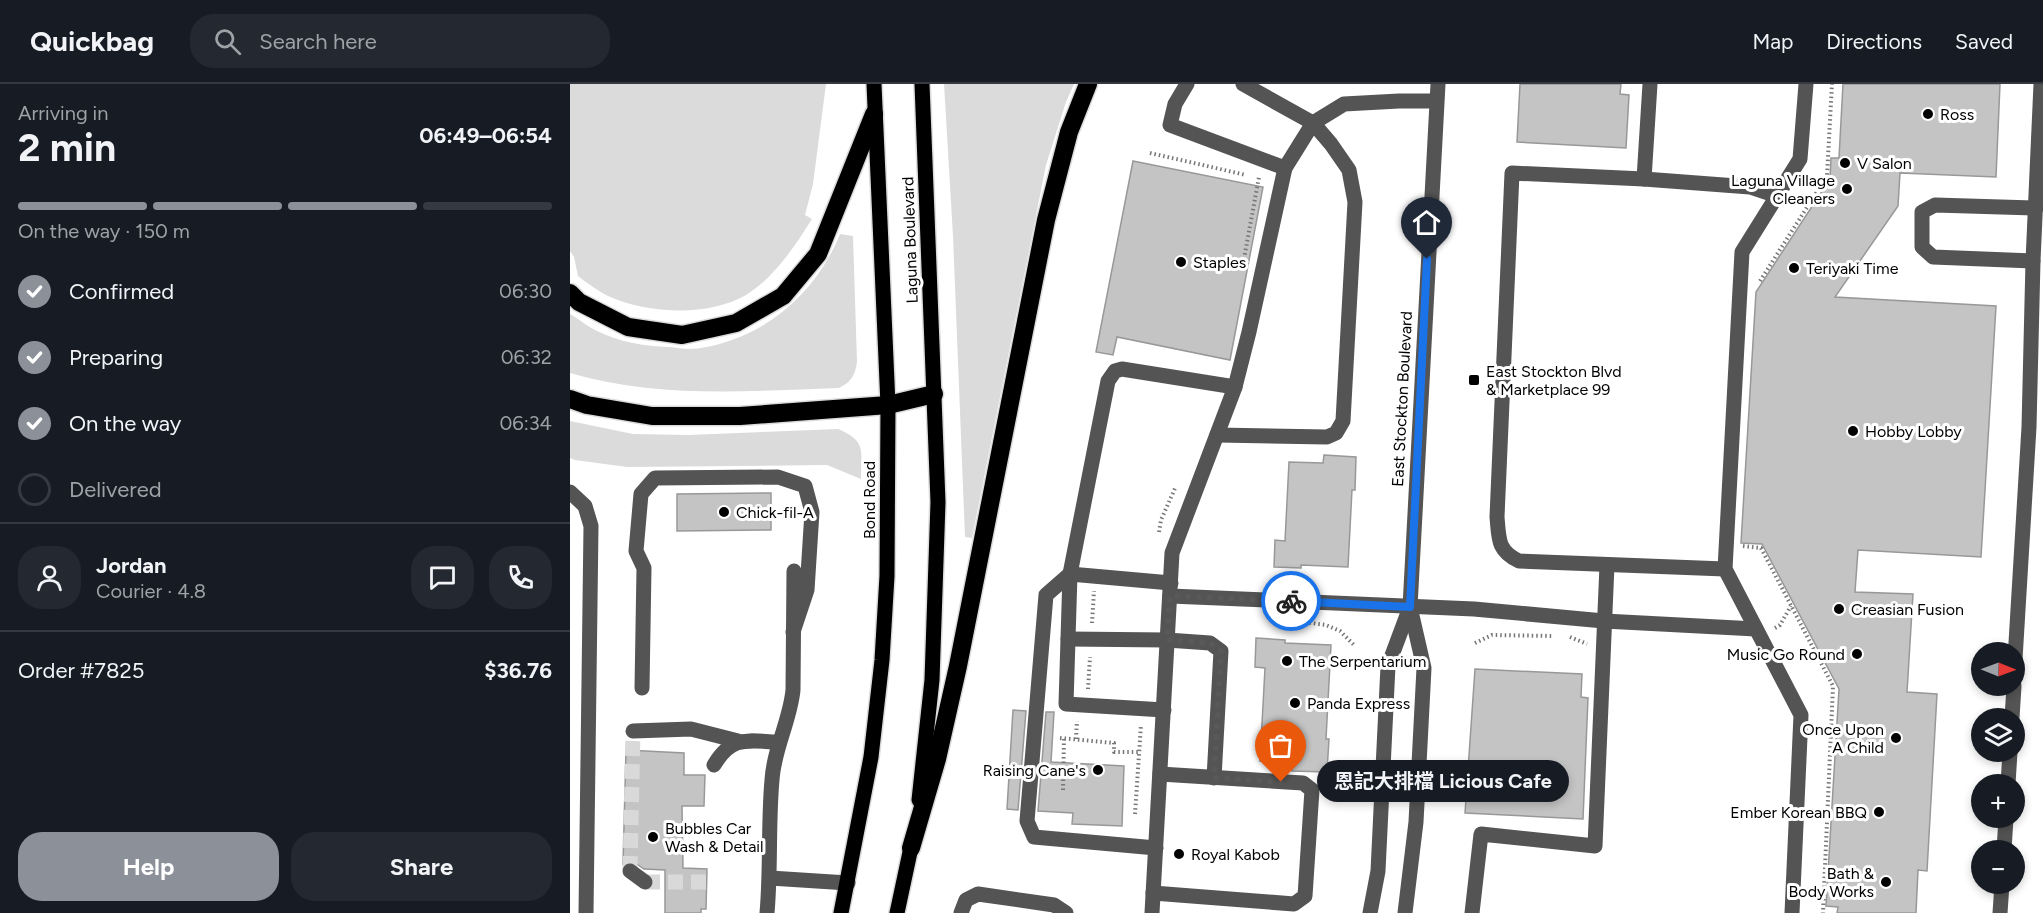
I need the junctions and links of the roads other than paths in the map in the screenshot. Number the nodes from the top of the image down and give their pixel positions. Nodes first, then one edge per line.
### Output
1 (874, 84) edge
2 (922, 84) edge
3 (1088, 84) edge
4 (1187, 84) edge
5 (1243, 84) edge
6 (1438, 84) edge
7 (1650, 84) edge
8 (1806, 84) edge
9 (2041, 84) edge
10 (1436, 101) junction
11 (874, 114) junction
12 (1313, 123) junction
13 (1285, 168) junction
14 (1644, 178) junction
15 (1777, 196) junction
16 (2036, 208) junction
17 (2033, 261) junction
18 (570, 293) edge
19 (1235, 387) junction
20 (934, 394) junction
21 (570, 399) edge
22 (888, 405) junction
23 (1216, 435) junction
24 (570, 492) edge
25 (1607, 565) junction
26 (1725, 569) junction
27 (794, 571) dead end
28 (1070, 574) junction
29 (1170, 589) junction
30 (1410, 607) junction
31 (1604, 621) junction
32 (1756, 629) junction
33 (793, 632) junction
34 (1068, 639) junction
35 (1167, 640) junction
36 (2016, 642) edge
37 (642, 688) dead end
38 (1164, 710) junction
39 (633, 731) dead end
40 (738, 741) junction
41 (778, 742) junction
42 (714, 765) dead end
43 (1160, 774) junction
44 (1214, 778) junction
45 (911, 848) junction
46 (1156, 848) junction
47 (630, 871) dead end
48 (770, 878) junction
49 (645, 882) tunnel mouth
50 (848, 883) junction
51 (1153, 893) junction
52 (2001, 894) edge
53 (586, 913) edge
54 (767, 913) edge
55 (841, 913) edge
56 (897, 913) edge
57 (961, 913) edge
58 (1065, 913) edge
59 (1152, 913) edge
60 (1370, 913) edge
61 (1405, 913) edge
62 (1472, 913) edge
63 (1792, 913) edge
64 (2000, 913) edge

1 - 11 main road, Bond Road
2 - 20 main road, Laguna Boulevard
3 - 45 highway
4 - 13 street
5 - 12 street
6 - 10 street, East Stockton Boulevard
7 - 14 street
8 - 15 street
9 - 16 street
10 - 12 street
10 - 30 street, East Stockton Boulevard
11 - 18 highway
11 - 22 main road, Bond Road
12 - 13 street
12 - 23 street
13 - 19 street
14 - 15 street
14 - 25 street
15 - 26 street
16 - 17 street
16 - 17 street
17 - 36 street
19 - 23 street
19 - 28 street
20 - 22 highway
20 - 45 main road
21 - 22 highway
22 - 50 main road, Bond Road
23 - 29 street
24 - 53 street
25 - 26 street
25 - 31 street
26 - 32 street
27 - 33 street
28 - 29 street
28 - 34 street
28 - 46 street
29 - 30 street
29 - 35 street
30 - 31 street
30 - 60 street, East Stockton Boulevard
30 - 61 street, East Stockton Boulevard
31 - 32 street
31 - 62 street
32 - 63 street
33 - 37 street
33 - 41 street
34 - 35 street
34 - 38 street
35 - 38 street
35 - 44 street
38 - 43 street
39 - 40 street
40 - 41 street
40 - 42 street
41 - 48 street
43 - 44 street
43 - 46 street
44 - 51 street
45 - 56 main road
46 - 51 street
47 - 49 street
48 - 50 street
48 - 54 street
50 - 55 main road, Bond Road
51 - 59 street
52 - 64 street
57 - 58 street

